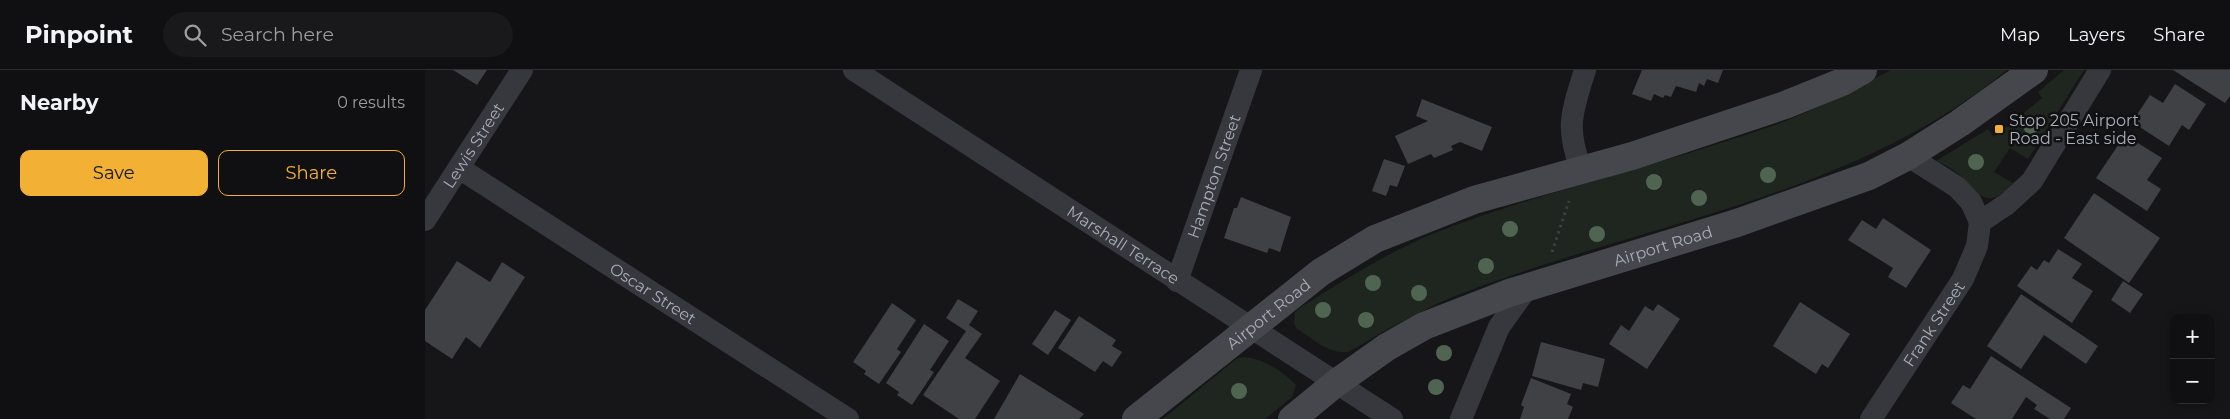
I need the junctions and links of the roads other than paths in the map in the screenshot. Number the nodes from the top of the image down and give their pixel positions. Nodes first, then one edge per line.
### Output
1 (522, 70) edge
2 (854, 70) edge
3 (1251, 70) edge
4 (1585, 70) edge
5 (1863, 70) edge
6 (2034, 70) edge
7 (2100, 70) edge
8 (1908, 156) junction
9 (459, 168) junction
10 (1574, 171) junction
11 (425, 220) edge
12 (1980, 222) junction
13 (1177, 281) junction
14 (1534, 285) junction
15 (1250, 328) junction
16 (1336, 383) junction
17 (848, 419) edge
18 (1136, 419) edge
19 (1292, 419) edge
20 (1393, 419) edge
21 (1461, 419) edge
22 (1871, 419) edge

1 - 9 street, Lewis Street
2 - 13 street, Marshall Terrace
3 - 13 street, Hampton Street
4 - 10 street
5 - 10 main road, Airport Road
6 - 8 main road, Airport Road
7 - 12 street
8 - 12 street
8 - 14 main road, Airport Road
9 - 11 street, Lewis Street
9 - 17 street, Oscar Street
10 - 15 main road, Airport Road
12 - 22 street, Frank Street
13 - 15 street, Marshall Terrace
14 - 16 main road, Airport Road
14 - 21 street
15 - 16 street, Marshall Terrace
15 - 18 main road, Airport Road
16 - 19 main road, Airport Road
16 - 20 street, Marshall Terrace

